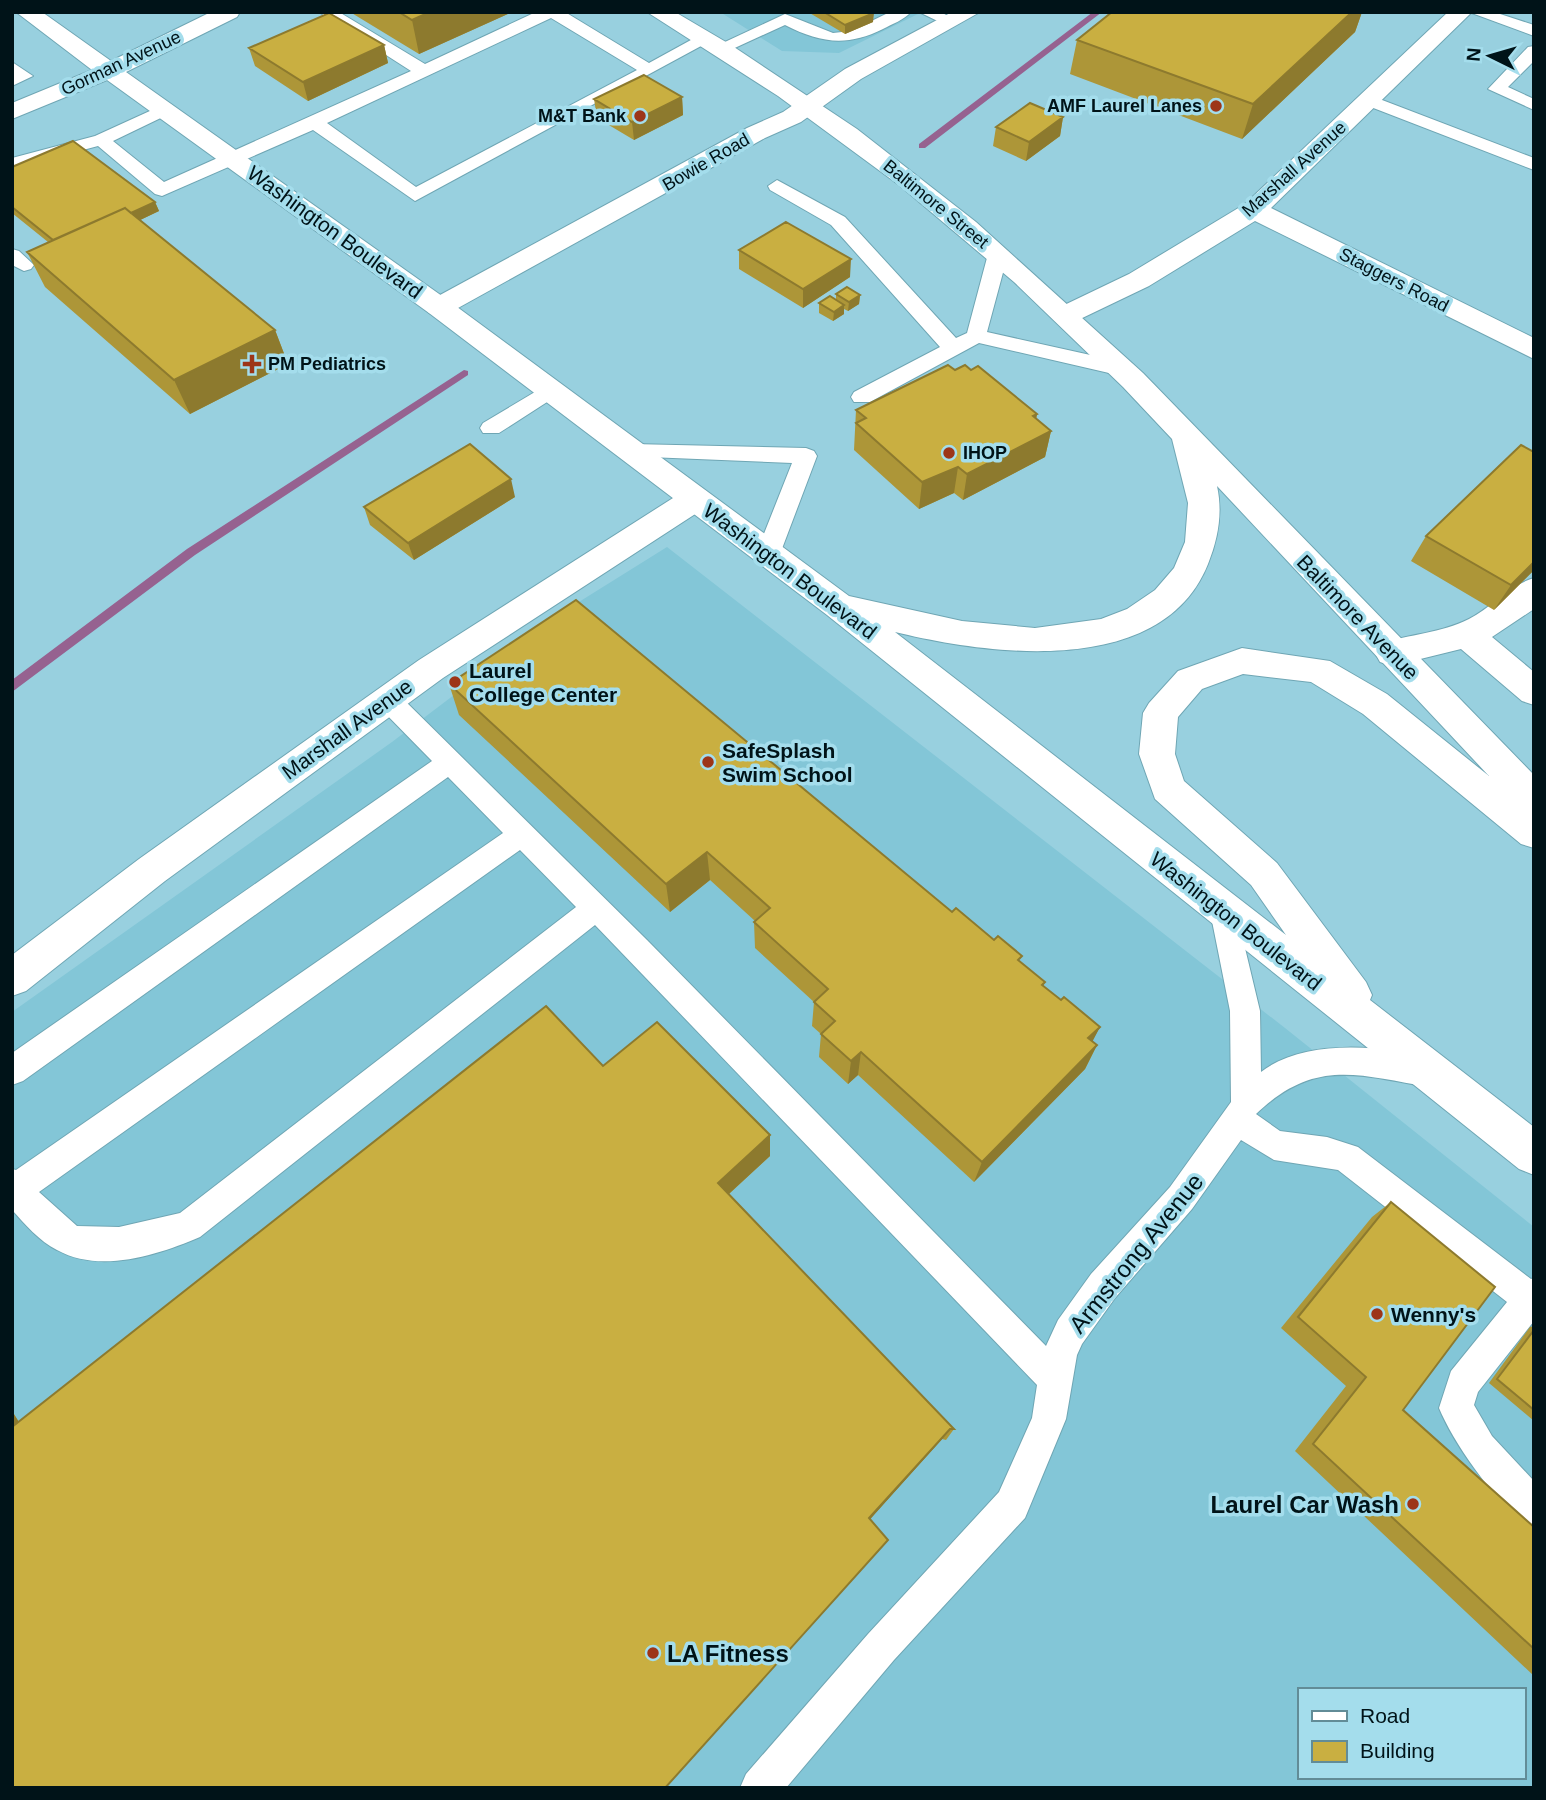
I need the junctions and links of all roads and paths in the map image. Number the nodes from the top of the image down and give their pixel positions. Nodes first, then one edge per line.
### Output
1 (27, 12) edge
2 (229, 12) edge
3 (327, 12) edge
4 (551, 12) edge
5 (658, 12) edge
6 (903, 12) edge
7 (1461, 12) edge
8 (1477, 12) edge
9 (780, 16) edge
10 (949, 16) edge
11 (309, 20) edge
12 (828, 24) edge
13 (1534, 31) edge
14 (811, 33) junction
15 (713, 43) junction
16 (1534, 51) edge
17 (12, 67) edge
18 (649, 70) junction
19 (109, 71) junction
20 (424, 71) junction
21 (12, 81) edge
22 (1369, 100) junction
23 (810, 105) junction
24 (1534, 105) edge
25 (163, 110) junction
26 (12, 112) edge
27 (314, 122) junction
28 (101, 140) junction
29 (234, 160) junction
30 (12, 164) edge
31 (1534, 165) edge
32 (777, 186) dead end
33 (1254, 209) junction
34 (998, 254) junction
35 (439, 307) junction
36 (1066, 315) junction
37 (976, 336) junction
38 (953, 348) junction
39 (1534, 350) edge
40 (1122, 369) junction
41 (550, 390) junction
42 (862, 397) dead end
43 (491, 428) dead end
44 (1184, 434) junction
45 (632, 451) junction
46 (695, 499) junction
47 (768, 554) junction
48 (1534, 590) edge
49 (839, 606) junction
50 (1468, 636) junction
51 (1392, 653) junction
52 (1534, 692) edge
53 (388, 700) junction
54 (450, 762) junction
55 (1534, 799) edge
56 (1534, 833) edge
57 (522, 834) junction
58 (596, 908) junction
59 (1224, 911) junction
60 (12, 978) edge
61 (1380, 1034) junction
62 (12, 1071) edge
63 (1430, 1073) junction
64 (1242, 1111) junction
65 (1534, 1154) edge
66 (14, 1186) edge
67 (1532, 1298) edge
68 (1057, 1381) junction
69 (1534, 1508) edge
70 (760, 1788) edge

1 - 19 main road, Washington Boulevard
2 - 19 main road, Gorman Avenue
3 - 11 lane
3 - 20 lane
4 - 18 lane
4 - 20 lane
5 - 15 main road, Baltimore Street
6 - 14 lane
7 - 22 main road, Marshall Avenue
8 - 13 lane
9 - 14 lane
9 - 15 lane
10 - 23 main road, Bowie Road
12 - 14 lane
15 - 18 lane
15 - 23 main road, Baltimore Street
16 - 24 lane
17 - 21 lane
18 - 27 lane
19 - 25 main road, Washington Boulevard
19 - 26 main road, Gorman Avenue
20 - 27 lane
22 - 31 lane
22 - 33 main road, Marshall Avenue
23 - 34 main road, Baltimore Street
23 - 35 main road, Bowie Road
25 - 28 lane
25 - 29 main road, Washington Boulevard
27 - 29 lane
28 - 29 lane
28 - 30 lane
29 - 35 main road, Washington Boulevard
32 - 38 lane
33 - 36 main road, Marshall Avenue
33 - 39 main road, Staggers Road
34 - 36 main road, Baltimore Street
34 - 37 lane
35 - 41 main road, Washington Boulevard
36 - 40 main road, Baltimore Street
37 - 38 lane
37 - 40 lane
38 - 42 lane
40 - 44 main road, Baltimore Street
41 - 43 lane
41 - 45 main road, Washington Boulevard
44 - 49 main road
44 - 51 main road, Baltimore Avenue
45 - 46 main road, Washington Boulevard
45 - 47 lane
46 - 47 main road, Washington Boulevard
46 - 53 main road, Marshall Avenue
47 - 49 main road, Washington Boulevard
48 - 50 main road
49 - 59 main road, Washington Boulevard
50 - 51 main road
50 - 52 main road
51 - 55 main road, Baltimore Avenue
53 - 54 lane
53 - 60 main road, Marshall Avenue
54 - 57 lane
54 - 62 lane
56 - 61 main road
57 - 58 lane
57 - 66 lane
58 - 66 lane
58 - 68 lane
59 - 61 main road, Washington Boulevard
59 - 64 lane
61 - 63 main road, Washington Boulevard
63 - 64 lane, Armstrong Avenue
63 - 65 main road, Washington Boulevard
64 - 67 lane
64 - 68 lane, Armstrong Avenue
67 - 69 lane
68 - 70 lane, Armstrong Avenue

